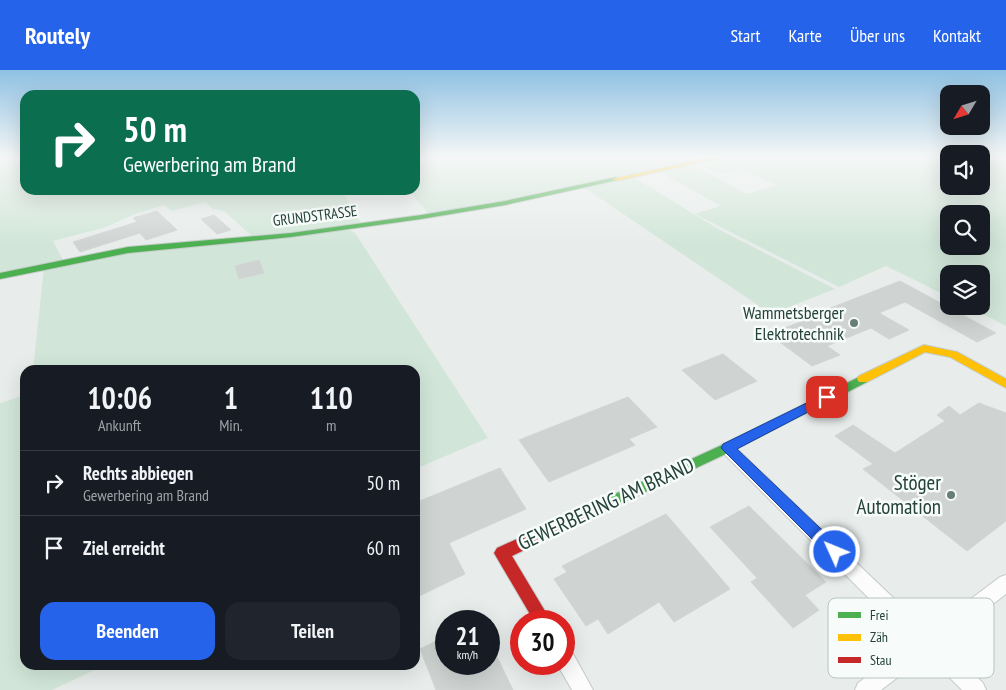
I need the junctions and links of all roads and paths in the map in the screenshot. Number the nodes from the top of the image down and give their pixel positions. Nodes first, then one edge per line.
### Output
1 (585, 186) edge
2 (0, 276) edge
3 (1006, 384) edge
4 (727, 448) junction
5 (1006, 583) edge
6 (883, 598) edge
7 (987, 598) edge
8 (536, 610) edge
9 (574, 675) edge
10 (882, 678) edge
11 (964, 678) edge
12 (583, 690) edge
13 (865, 690) edge
14 (976, 690) edge

1 - 2 street, GRUNDSTRASSE
3 - 4 street, GEWERBERING AM BRAND
4 - 6 street
4 - 8 street, GEWERBERING AM BRAND
5 - 7 street
9 - 12 street
10 - 13 street
11 - 14 street

